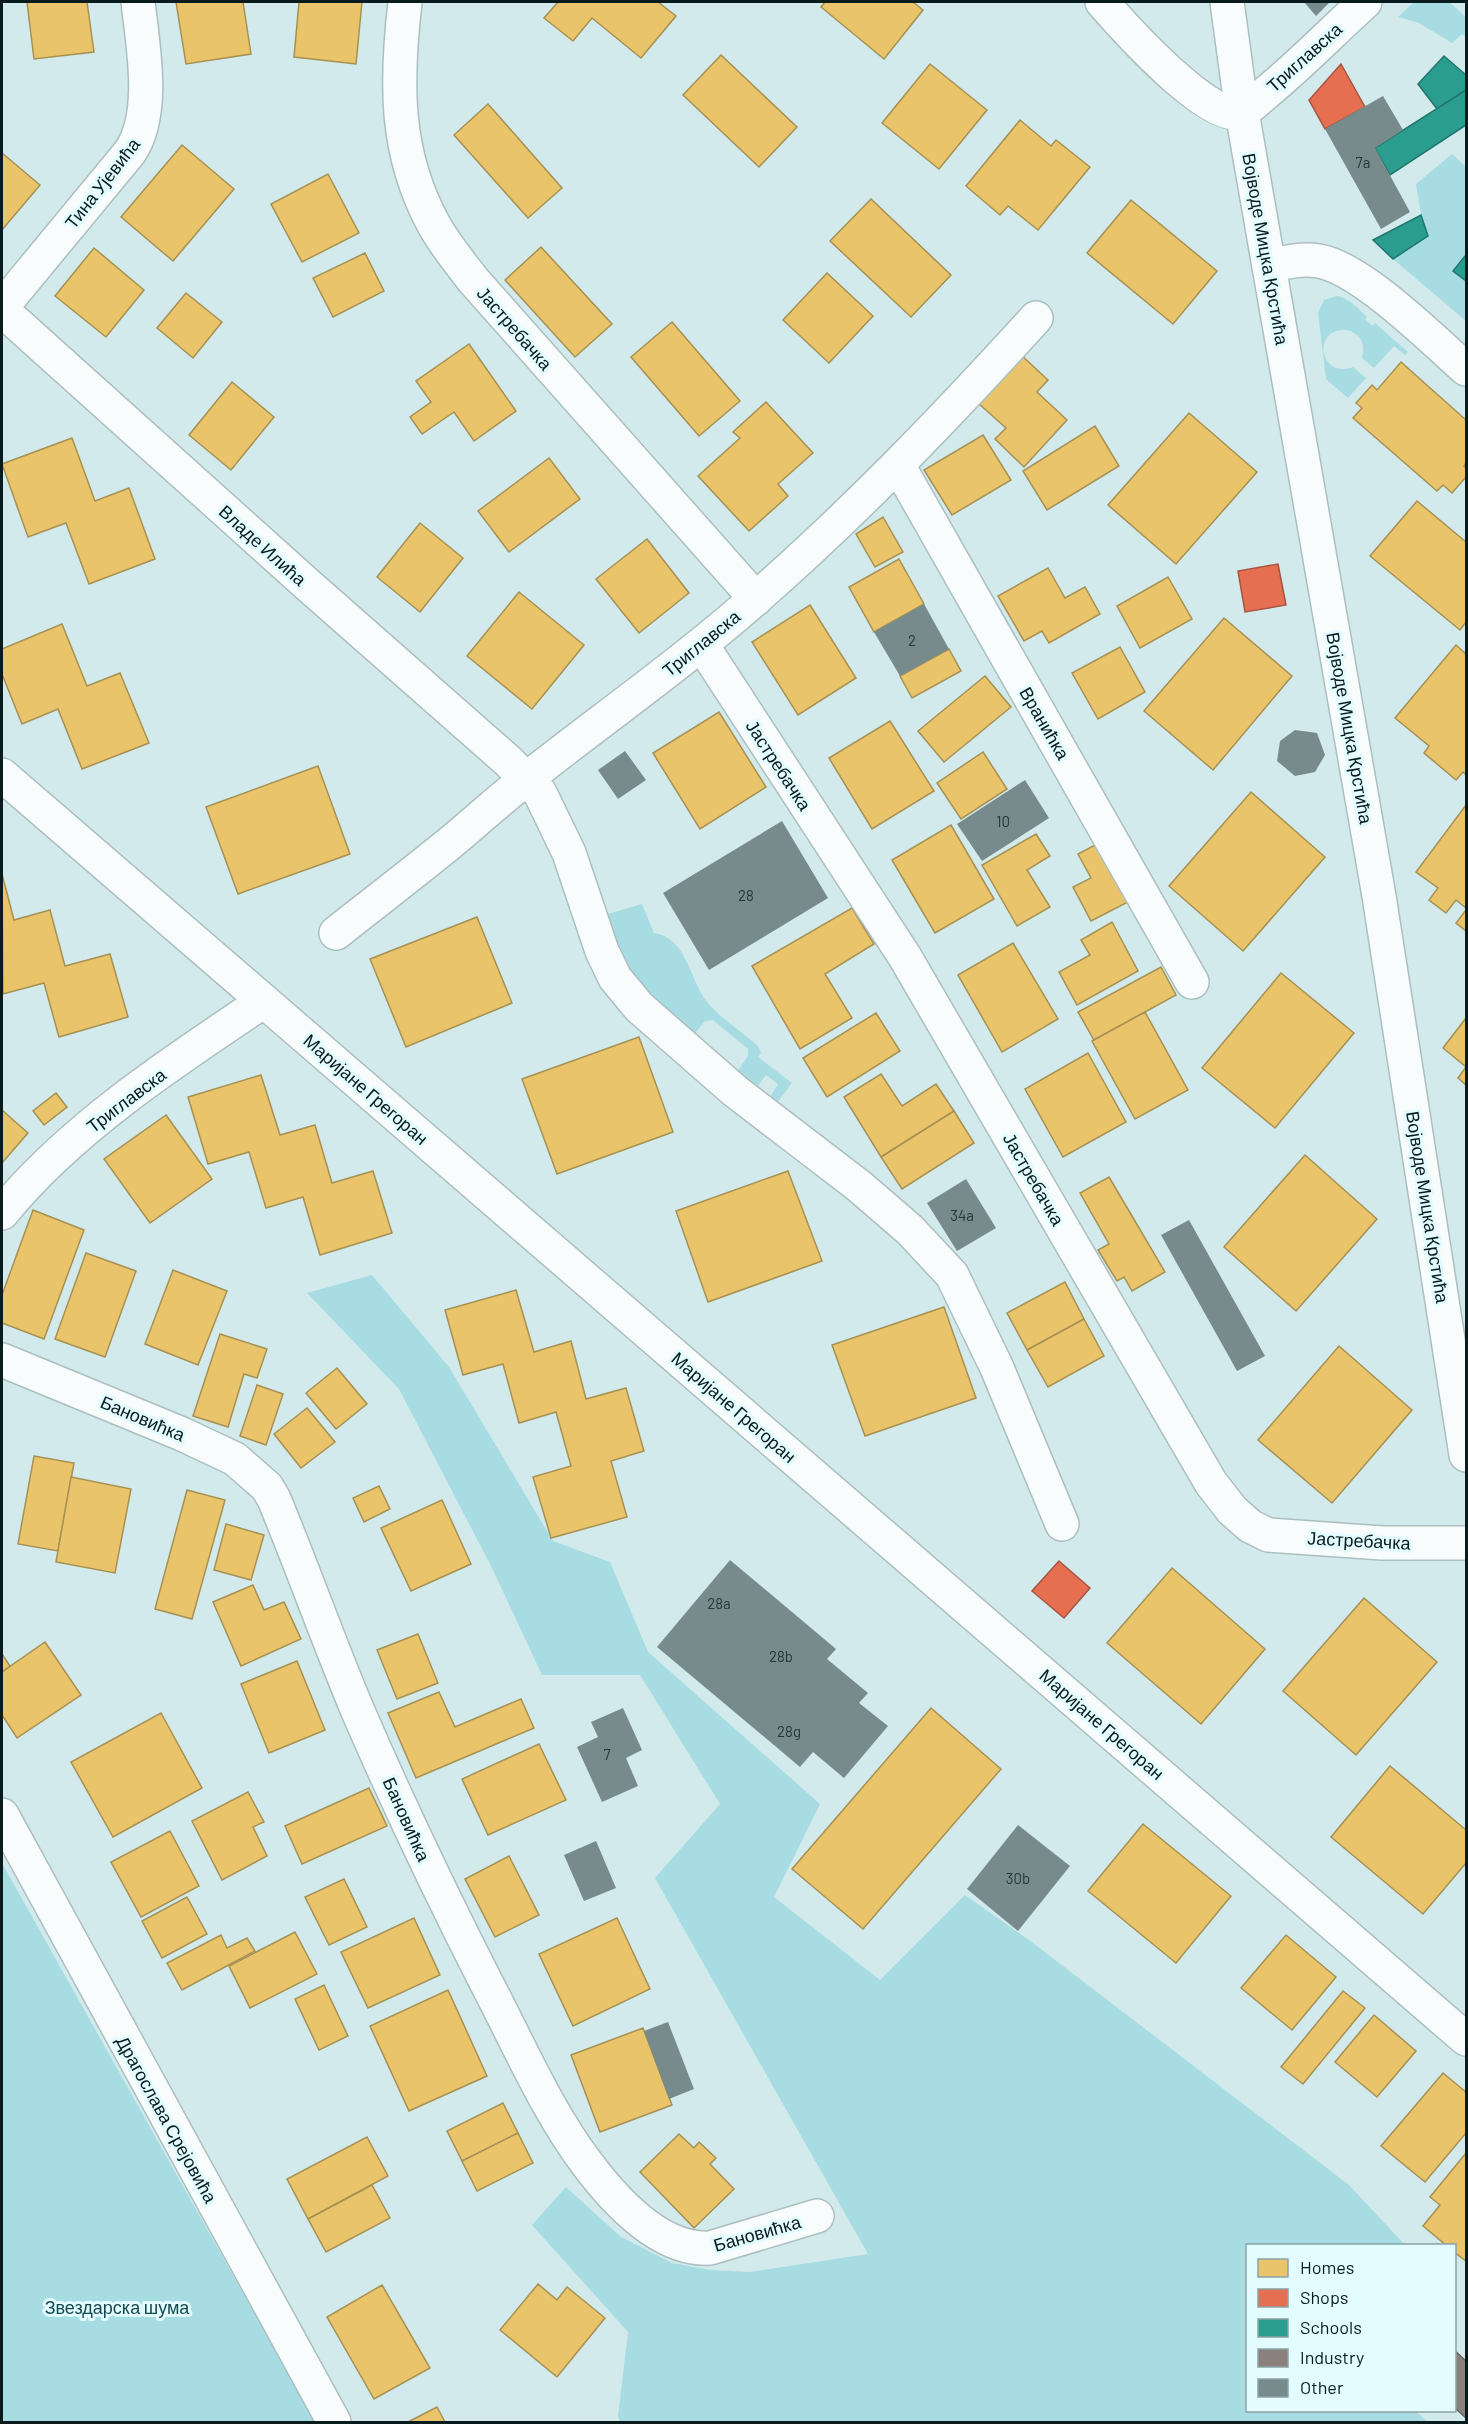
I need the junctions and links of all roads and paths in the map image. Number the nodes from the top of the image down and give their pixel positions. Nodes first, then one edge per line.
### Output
1 (138, 2) edge
2 (405, 2) edge
3 (1102, 2) edge
4 (1227, 2) edge
5 (1365, 2) edge
6 (1242, 112) junction
7 (1269, 266) junction
8 (2, 308) edge
9 (1036, 318) dead end
10 (1467, 369) edge
11 (898, 465) junction
12 (756, 599) junction
13 (702, 645) junction
14 (2, 775) edge
15 (526, 779) junction
16 (336, 933) dead end
17 (1192, 982) dead end
18 (264, 1002) junction
19 (2, 1213) edge
20 (2, 1360) edge
21 (1467, 1455) edge
22 (1062, 1524) dead end
23 (1467, 1543) edge
24 (2, 1815) edge
25 (1467, 2038) edge
26 (817, 2216) dead end
27 (334, 2422) edge

1 - 8 street, Тина Ујевића
2 - 12 street, Јастребачка
3 - 6 street
4 - 6 street, Војводе Мицка Крстића
5 - 6 street, Триглавска
6 - 7 street, Војводе Мицка Крстића
7 - 10 street
7 - 21 street, Војводе Мицка Крстића
8 - 15 street, Владе Илића
9 - 11 street, Триглавска
11 - 12 street, Триглавска
11 - 17 street, Вранићка
12 - 13 street, Триглавска
13 - 15 street, Триглавска
13 - 23 street, Јастребачка
14 - 18 street, Маријане Грегоран
15 - 16 street, Триглавска
15 - 22 street, Владе Илића
18 - 19 street, Триглавска
18 - 25 street, Маријане Грегоран
20 - 26 street, Бановићка
24 - 27 street, Драгослава Срејовића

